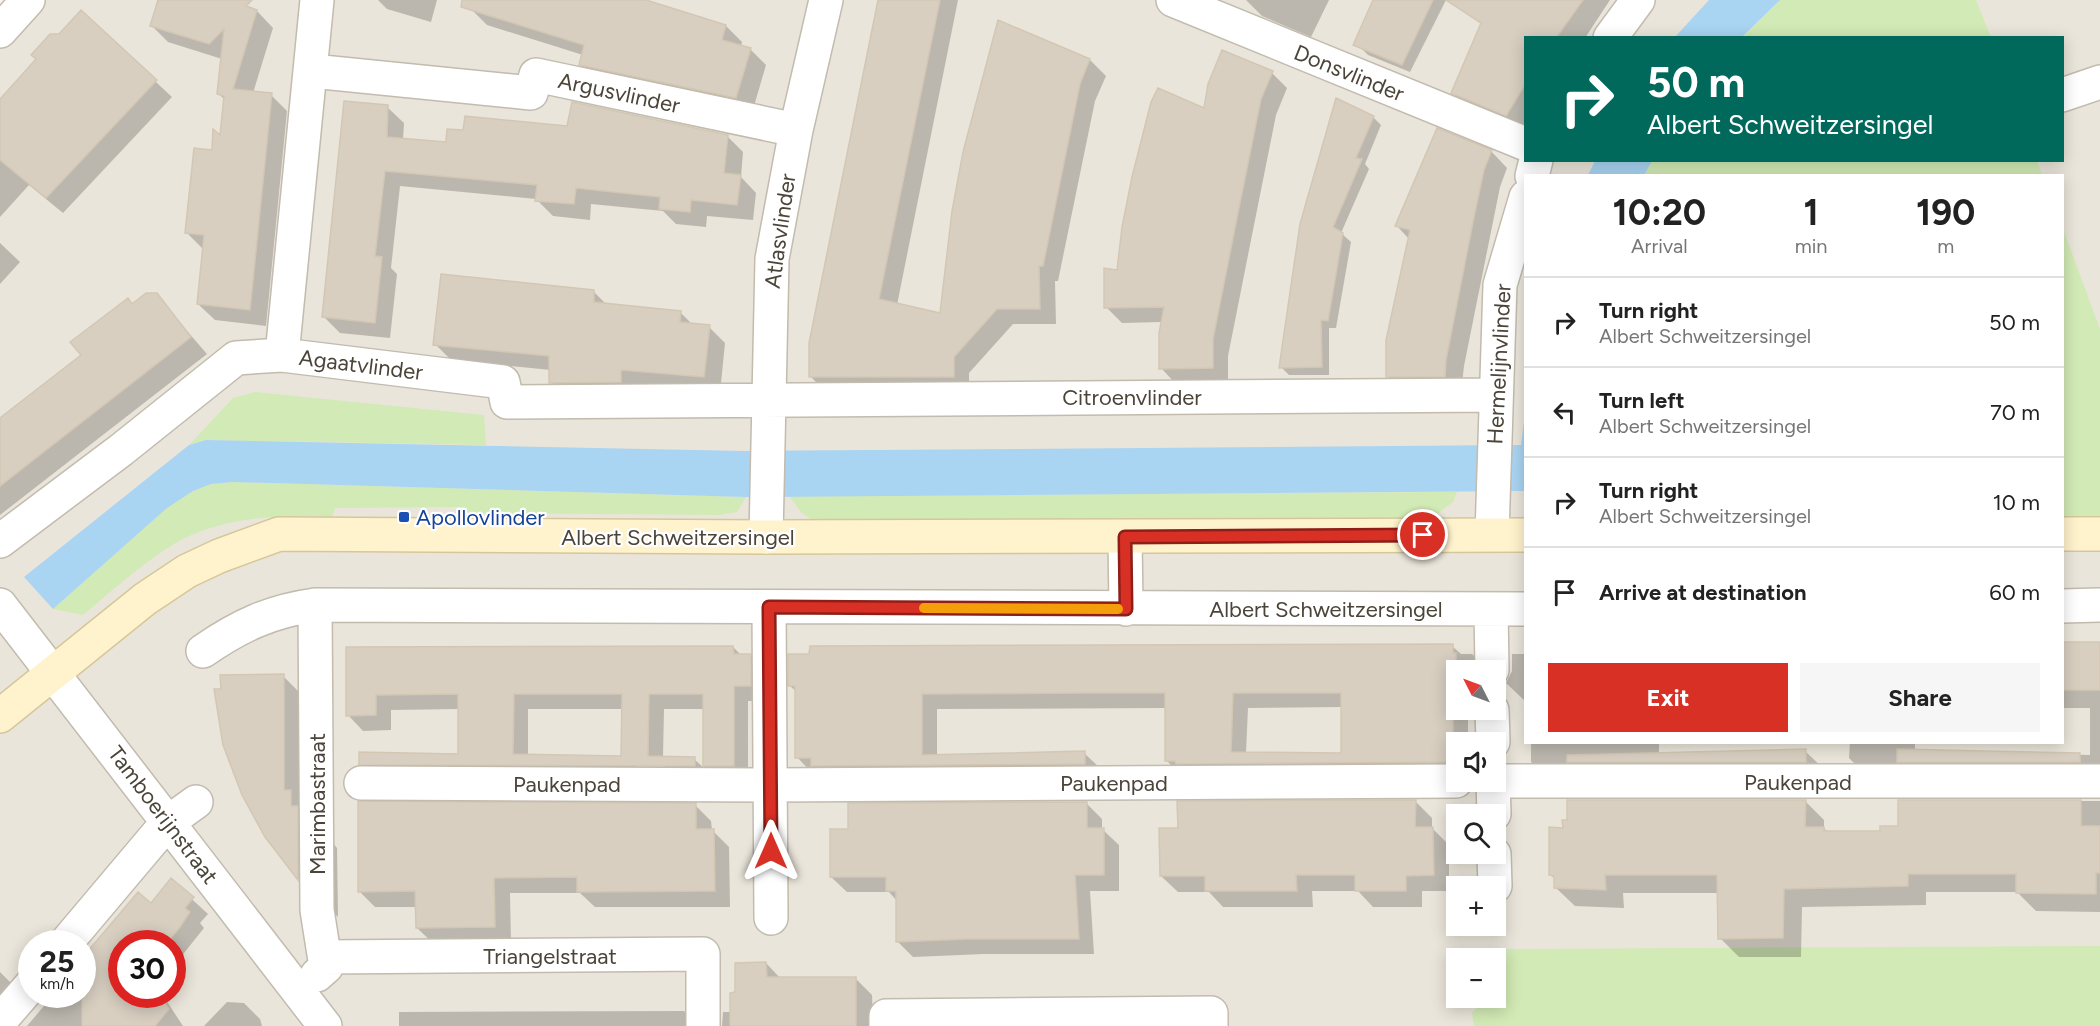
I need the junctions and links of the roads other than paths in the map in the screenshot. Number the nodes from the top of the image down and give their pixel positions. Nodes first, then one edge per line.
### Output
1 (28, 0) edge
2 (317, 0) edge
3 (826, 0) edge
4 (1173, 0) edge
5 (1638, 0) edge
6 (0, 31) edge
7 (1611, 36) edge
8 (312, 71) junction
9 (2100, 82) edge
10 (2064, 94) edge
11 (796, 130) junction
12 (1524, 143) edge
13 (1524, 204) edge
14 (282, 355) junction
15 (1496, 395) junction
16 (768, 398) junction
17 (766, 522) junction
18 (1492, 534) junction
19 (2064, 534) edge
20 (2100, 534) edge
21 (1524, 535) edge
22 (1125, 537) junction
23 (0, 541) edge
24 (0, 604) edge
25 (315, 605) junction
26 (2100, 605) edge
27 (2064, 606) edge
28 (769, 607) junction
29 (1126, 609) junction
30 (1491, 609) junction
31 (1524, 609) edge
32 (203, 651) dead end
33 (1492, 660) edge
34 (53, 672) junction
35 (0, 716) edge
36 (1446, 781) edge
37 (1506, 781) edge
38 (2100, 782) edge
39 (361, 783) dead end
40 (772, 785) junction
41 (196, 802) dead end
42 (167, 823) junction
43 (771, 918) dead end
44 (77, 930) edge
45 (325, 957) junction
46 (299, 989) junction
47 (18, 1000) edge
48 (0, 1021) edge
49 (325, 1026) edge
50 (703, 1026) edge
51 (886, 1026) edge
52 (1211, 1026) edge

1 - 6 street
2 - 8 street
3 - 11 street, Atlasvlinder
4 - 12 street, Donsvlinder
5 - 7 street
8 - 11 street, Argusvlinder
8 - 14 street
9 - 10 street
11 - 16 street, Atlasvlinder
13 - 15 street, Hermelijnvlinder
14 - 16 street, Agaatvlinder
14 - 23 street, Agaatvlinder
15 - 16 street, Citroenvlinder
15 - 18 street, Hermelijnvlinder
16 - 17 street, Atlasvlinder
17 - 22 street, Albert Schweitzersingel
17 - 34 street, Albert Schweitzersingel
18 - 21 street, Albert Schweitzersingel
18 - 22 street, Albert Schweitzersingel
19 - 20 street
22 - 29 street
24 - 34 street, Tamboerijnstraat
25 - 28 street, Albert Schweitzersingel
25 - 32 street, Albert Schweitzersingel
25 - 45 street, Marimbastraat
26 - 27 street
28 - 29 street, Albert Schweitzersingel
28 - 40 street
29 - 30 street, Albert Schweitzersingel
30 - 31 street, Albert Schweitzersingel
30 - 33 street
34 - 35 street, Albert Schweitzersingel
34 - 42 street, Tamboerijnstraat
36 - 40 street, Paukenpad
37 - 38 street, Paukenpad
39 - 40 street, Paukenpad
40 - 43 street
41 - 42 street
42 - 44 street
42 - 46 street, Tamboerijnstraat
45 - 46 street
45 - 50 street, Triangelstraat
46 - 49 street, Tamboerijnstraat
47 - 48 street
51 - 52 street

